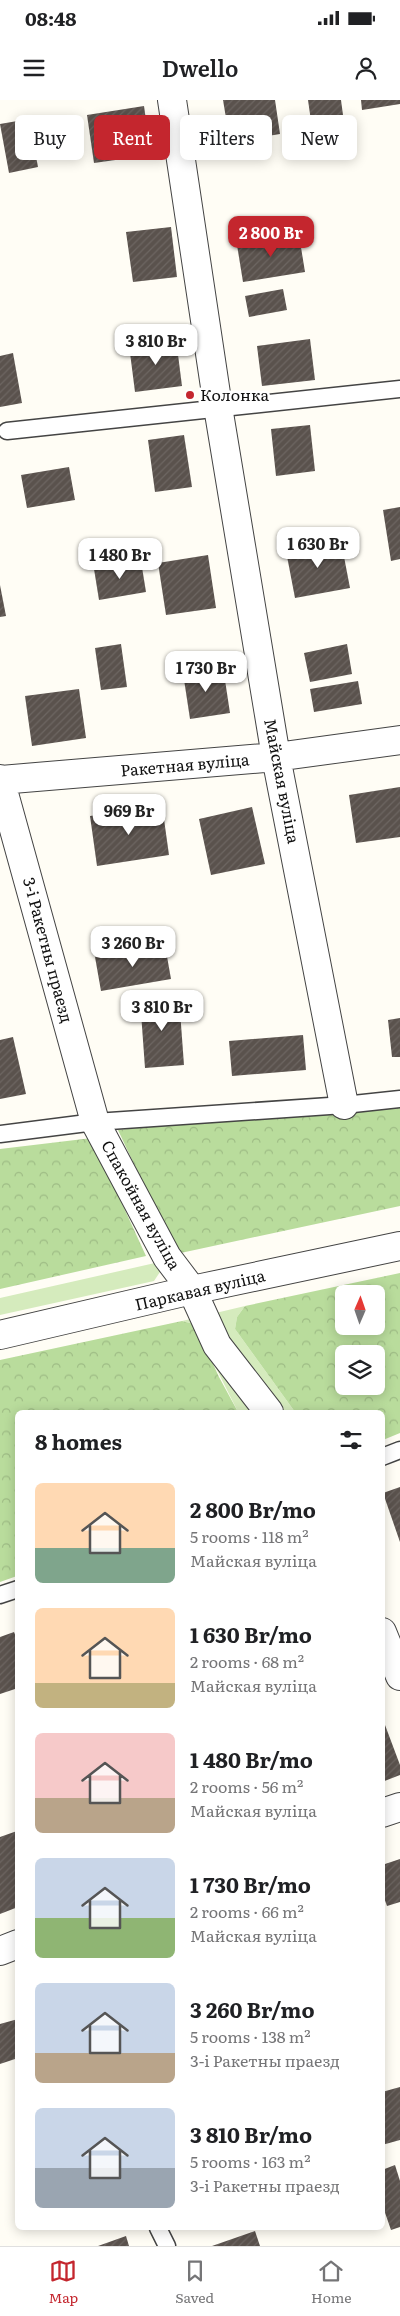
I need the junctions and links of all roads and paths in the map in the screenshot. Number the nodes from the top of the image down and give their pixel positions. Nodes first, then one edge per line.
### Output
1 (172, 100) edge
2 (400, 389) edge
3 (218, 407) junction
4 (7, 431) dead end
5 (400, 740) edge
6 (276, 757) junction
7 (1, 780) edge
8 (400, 1099) edge
9 (344, 1105) junction
10 (95, 1122) junction
11 (0, 1134) edge
12 (400, 1246) edge
13 (192, 1290) junction
14 (0, 1336) edge
15 (267, 1410) edge
16 (400, 1450) edge
17 (385, 1456) edge
18 (15, 1590) edge
19 (0, 1595) edge
20 (385, 1639) edge
21 (400, 1676) edge
22 (400, 1807) edge
23 (385, 1812) edge
24 (15, 1945) edge
25 (0, 1951) edge
26 (159, 2230) edge
27 (167, 2246) edge

1 - 3 street, Майская вуліца
2 - 3 lane
3 - 4 lane
3 - 6 street, Майская вуліца
5 - 6 street, Ракетная вуліца
6 - 7 street, Ракетная вуліца
6 - 9 street, Майская вуліца
7 - 10 street, 3-і Ракетны праезд
8 - 9 lane
9 - 10 lane
10 - 11 lane
10 - 13 street, Спакойная вуліца
12 - 13 street, Паркавая вуліца
13 - 14 street, Паркавая вуліца
13 - 15 street, Спакойная вуліца
16 - 17 lane
18 - 19 lane
20 - 21 street
22 - 23 street
24 - 25 street
26 - 27 lane

